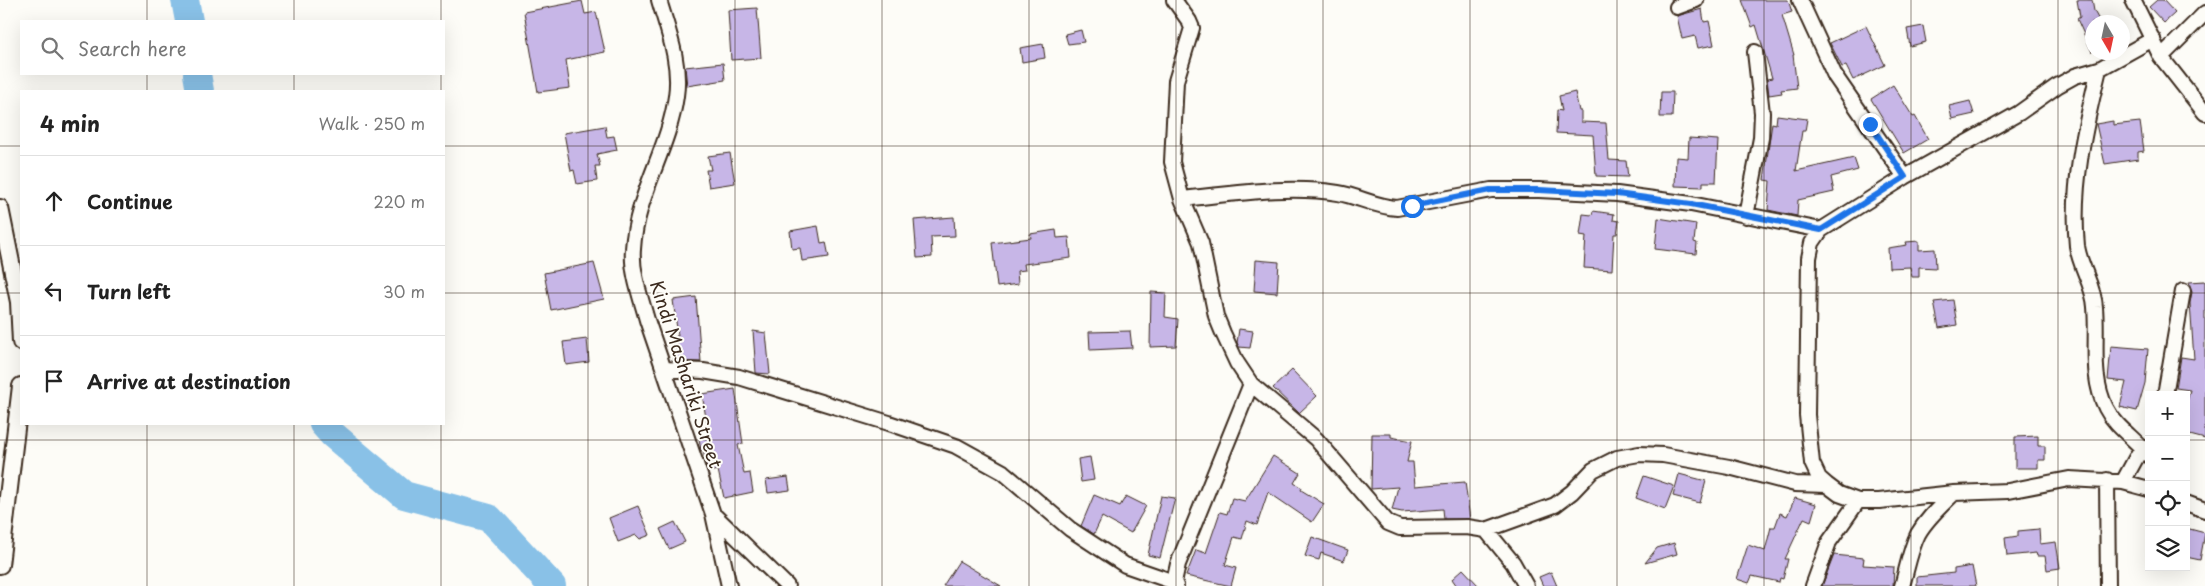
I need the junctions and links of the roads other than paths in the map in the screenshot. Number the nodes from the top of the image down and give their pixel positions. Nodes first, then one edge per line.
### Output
1 (659, 0) edge
2 (1174, 0) edge
3 (1696, 0) edge
4 (1800, 0) edge
5 (2133, 0) edge
6 (1677, 7) dead end
7 (2205, 13) edge
8 (2152, 39) junction
9 (1755, 52) dead end
10 (2161, 56) junction
11 (2098, 69) junction
12 (2205, 114) edge
13 (1905, 177) junction
14 (1182, 199) junction
15 (0, 208) edge
16 (1746, 216) junction
17 (1821, 230) junction
18 (2183, 291) dead end
19 (20, 322) edge
20 (664, 370) junction
21 (1251, 384) junction
22 (2166, 391) edge
23 (20, 395) edge
24 (2145, 452) edge
25 (2107, 480) junction
26 (2123, 482) junction
27 (1827, 485) junction
28 (2145, 488) edge
29 (1954, 493) junction
30 (1858, 501) junction
31 (2190, 504) edge
32 (2205, 510) edge
33 (713, 514) junction
34 (1486, 530) junction
35 (0, 565) edge
36 (1175, 584) edge
37 (729, 586) edge
38 (788, 586) edge
39 (1526, 586) edge
40 (1813, 586) edge
41 (1902, 586) edge
42 (2108, 586) edge

1 - 20 street, Kindi Mashariki Street
2 - 14 street
3 - 6 street
4 - 13 street
5 - 8 street
7 - 10 street
8 - 10 street
8 - 11 street
9 - 16 street
10 - 12 street
11 - 13 street
11 - 24 street
13 - 17 street
14 - 16 street
14 - 21 street
15 - 19 street
16 - 17 street
17 - 27 street
18 - 22 street
20 - 33 street, Kindi Mashariki Street
20 - 36 street
21 - 34 street
21 - 36 street
23 - 35 street
24 - 26 street
25 - 26 street
25 - 29 street
25 - 42 street
26 - 28 street
27 - 30 street
27 - 34 street
29 - 30 street
29 - 41 street
30 - 40 street
31 - 32 street
33 - 37 street, Kindi Mashariki Street
33 - 38 street
34 - 39 street

